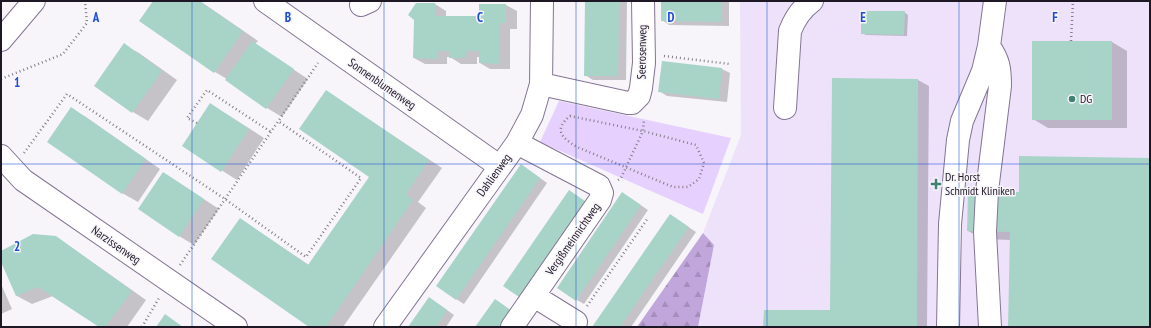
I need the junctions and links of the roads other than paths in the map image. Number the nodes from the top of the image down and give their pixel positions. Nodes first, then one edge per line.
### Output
1 (265, 1) edge
2 (542, 1) edge
3 (643, 1) edge
4 (812, 1) edge
5 (995, 1) edge
6 (32, 2) edge
7 (1, 40) edge
8 (989, 46) junction
9 (541, 84) junction
10 (785, 108) dead end
11 (517, 142) junction
12 (7, 163) edge
13 (499, 166) junction
14 (534, 296) junction
15 (576, 322) road end
16 (236, 327) edge
17 (385, 327) edge
18 (512, 327) edge
19 (948, 327) edge
20 (990, 327) edge

1 - 13 street, Sonnenblumenweg
2 - 9 street, Dahlienweg
3 - 9 street, Seerosenweg
4 - 10 street
5 - 8 street
6 - 7 street
8 - 19 street
8 - 20 street
9 - 11 street, Dahlienweg
11 - 13 street, Dahlienweg
11 - 14 street, Vergißmeinnichtweg
12 - 16 street, Narzissenweg
13 - 17 street, Dahlienweg
14 - 15 street
14 - 18 street, Vergißmeinnichtweg

